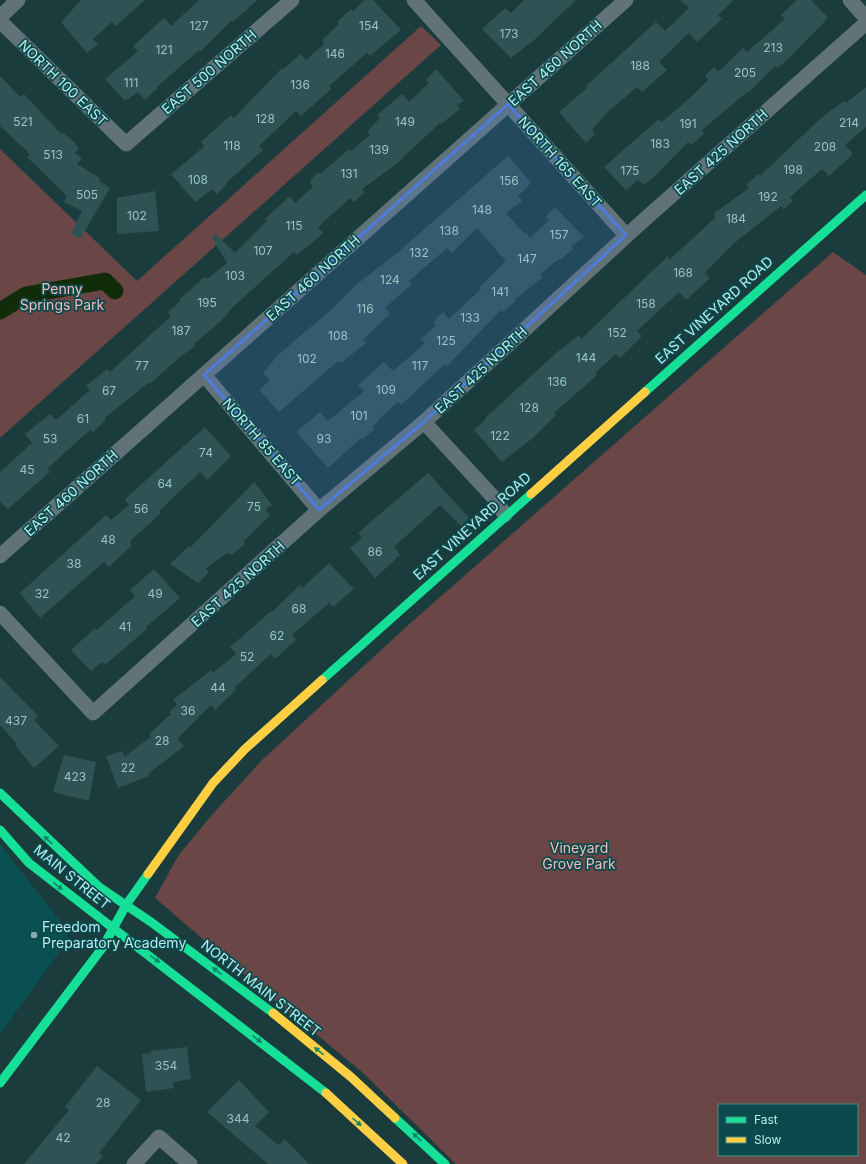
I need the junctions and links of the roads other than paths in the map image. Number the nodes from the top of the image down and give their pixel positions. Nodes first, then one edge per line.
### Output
1 (18, 0) edge
2 (292, 0) edge
3 (414, 0) edge
4 (626, 0) edge
5 (850, 0) edge
6 (0, 16) edge
7 (866, 18) edge
8 (0, 21) edge
9 (866, 23) edge
10 (508, 104) junction
11 (126, 144) joint
12 (866, 195) edge
13 (626, 235) junction
14 (204, 375) junction
15 (424, 422) junction
16 (319, 510) junction
17 (505, 515) junction
18 (0, 556) edge
19 (0, 613) edge
20 (0, 793) edge
21 (0, 830) edge
22 (126, 905) junction
23 (112, 927) junction
24 (0, 1084) edge
25 (134, 1164) edge
26 (190, 1164) edge
27 (403, 1164) edge
28 (445, 1164) edge

1 - 6 street
2 - 11 street, EAST 500 NORTH
3 - 10 street, NORTH 165 EAST
4 - 10 street, EAST 460 NORTH
5 - 7 street
8 - 11 street, NORTH 100 EAST
9 - 13 street, EAST 425 NORTH
10 - 13 street, NORTH 165 EAST
10 - 14 street, EAST 460 NORTH
12 - 17 street, EAST VINEYARD ROAD
13 - 15 street, EAST 425 NORTH
14 - 16 street, NORTH 85 EAST
14 - 18 street, EAST 460 NORTH
15 - 16 street, EAST 425 NORTH
15 - 17 street
16 - 19 street, EAST 425 NORTH
17 - 22 street, EAST VINEYARD ROAD
22 -> 20 street, NORTH MAIN STREET
21 -> 23 street, MAIN STREET
22 - 23 street, EAST VINEYARD ROAD
28 -> 22 street, NORTH MAIN STREET
23 - 24 street, EAST VINEYARD ROAD
23 -> 27 street
25 - 26 street

